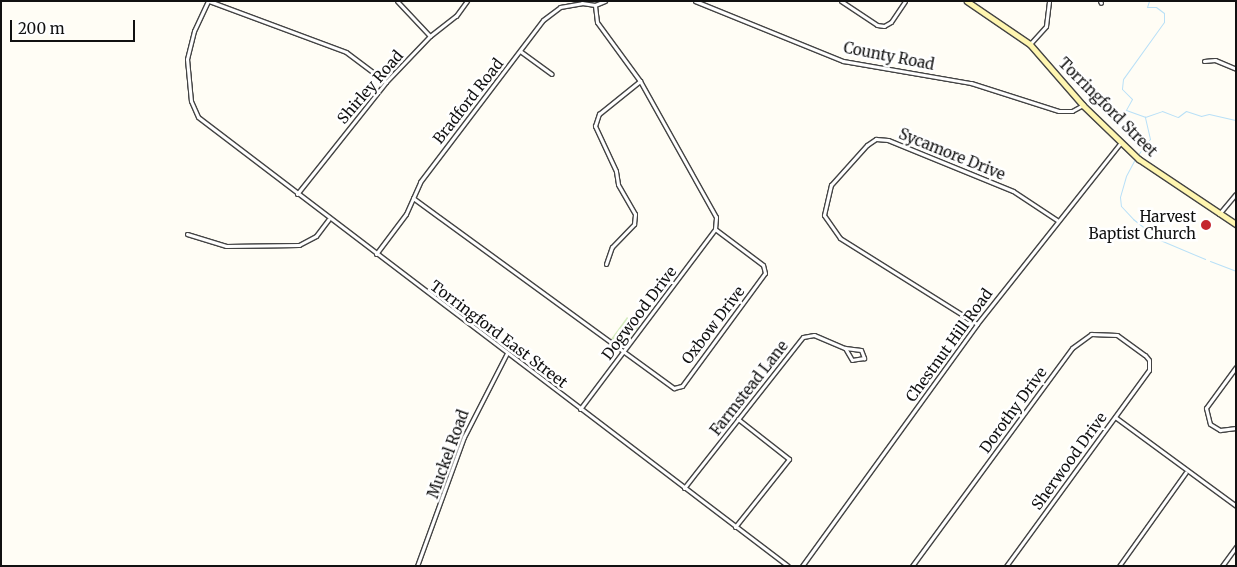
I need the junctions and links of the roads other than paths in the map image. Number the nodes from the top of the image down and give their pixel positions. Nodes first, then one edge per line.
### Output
1 (208, 1) edge
2 (397, 1) edge
3 (467, 1) edge
4 (605, 1) edge
5 (695, 1) edge
6 (841, 1) edge
7 (905, 1) edge
8 (967, 1) edge
9 (1049, 1) edge
10 (595, 5) junction
11 (430, 36) junction
12 (1030, 44) junction
13 (520, 51) junction
14 (1204, 61) dead end
15 (1236, 69) edge
16 (552, 74) dead end
17 (640, 80) junction
18 (386, 82) junction
19 (1083, 105) junction
20 (1121, 142) junction
21 (297, 194) junction
22 (1236, 194) edge
23 (413, 198) junction
24 (1219, 214) junction
25 (329, 219) junction
26 (1057, 220) junction
27 (1236, 224) edge
28 (715, 228) junction
29 (187, 234) dead end
30 (376, 254) junction
31 (606, 264) dead end
32 (977, 324) junction
33 (845, 348) junction
34 (624, 352) junction
35 (506, 353) junction
36 (1236, 367) edge
37 (1149, 370) joint
38 (580, 410) junction
39 (1115, 417) junction
40 (738, 419) junction
41 (1236, 428) edge
42 (1186, 472) junction
43 (684, 488) junction
44 (1236, 506) edge
45 (735, 526) junction
46 (1236, 547) edge
47 (417, 566) edge
48 (788, 566) edge
49 (802, 566) edge
50 (912, 566) edge
51 (1006, 566) edge
52 (1119, 566) edge
53 (1222, 566) edge

1 - 18 street
1 - 21 street, Torringford East Street
2 - 11 street
3 - 11 street, Shirley Road
4 - 10 street, Bradford Road
5 - 19 street, County Road
6 - 7 street
8 - 12 main road, Torringford Street
9 - 12 street
10 - 13 street, Bradford Road
10 - 17 street
11 - 18 street, Shirley Road
12 - 19 main road, Torringford Street
13 - 16 street
13 - 23 street, Bradford Road
14 - 15 street
17 - 28 street
17 - 31 street
18 - 21 street, Shirley Road
19 - 20 main road, Torringford Street
20 - 24 main road, Torringford Street
20 - 26 street, Chestnut Hill Road
21 - 25 street, Torringford East Street
22 - 24 street
23 - 30 street, Bradford Road
23 - 34 street, Oxbow Drive
24 - 27 main road, Torringford Street
25 - 29 street
25 - 30 street, Torringford East Street
26 - 32 street, Chestnut Hill Road
26 - 32 street, Sycamore Drive
28 - 34 street, Dogwood Drive
28 - 34 street, Oxbow Drive
30 - 35 street, Torringford East Street
32 - 49 street, Chestnut Hill Road
33 - 33 street, Farmstead Lane
33 - 40 street, Farmstead Lane
34 - 38 street, Dogwood Drive
35 - 38 street, Torringford East Street
35 - 47 street, Muckel Road
36 - 41 street
37 - 39 street, Sherwood Drive
37 - 50 street, Dorothy Drive
38 - 43 street, Torringford East Street
39 - 42 street
39 - 51 street, Sherwood Drive
40 - 43 street, Farmstead Lane
40 - 45 street
42 - 44 street
42 - 52 street
43 - 45 street, Torringford East Street
45 - 48 street, Torringford East Street
46 - 53 street

